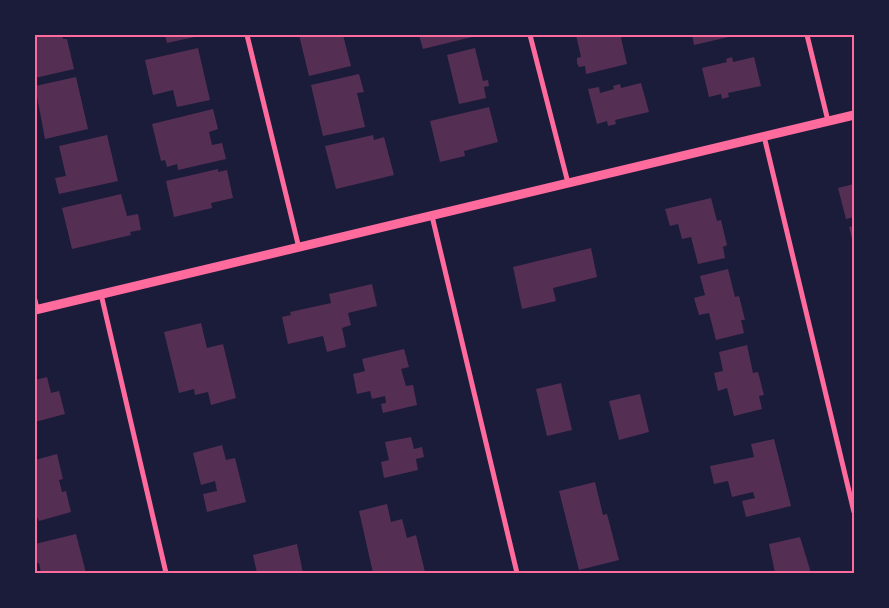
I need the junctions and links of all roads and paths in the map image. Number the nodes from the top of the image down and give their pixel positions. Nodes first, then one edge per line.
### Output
1 (247, 35) edge
2 (530, 35) edge
3 (807, 35) edge
4 (854, 115) edge
5 (828, 121) junction
6 (764, 136) junction
7 (568, 183) junction
8 (432, 216) junction
9 (299, 248) junction
10 (101, 294) junction
11 (35, 300) edge
12 (36, 310) edge
13 (854, 512) edge
14 (166, 573) edge
15 (516, 573) edge

1 - 9 street
2 - 7 street
3 - 5 street
4 - 5 street
5 - 6 street
6 - 7 street
6 - 13 street
7 - 8 street
8 - 9 street
8 - 15 street
9 - 10 street
10 - 12 street
10 - 14 street
11 - 12 street

